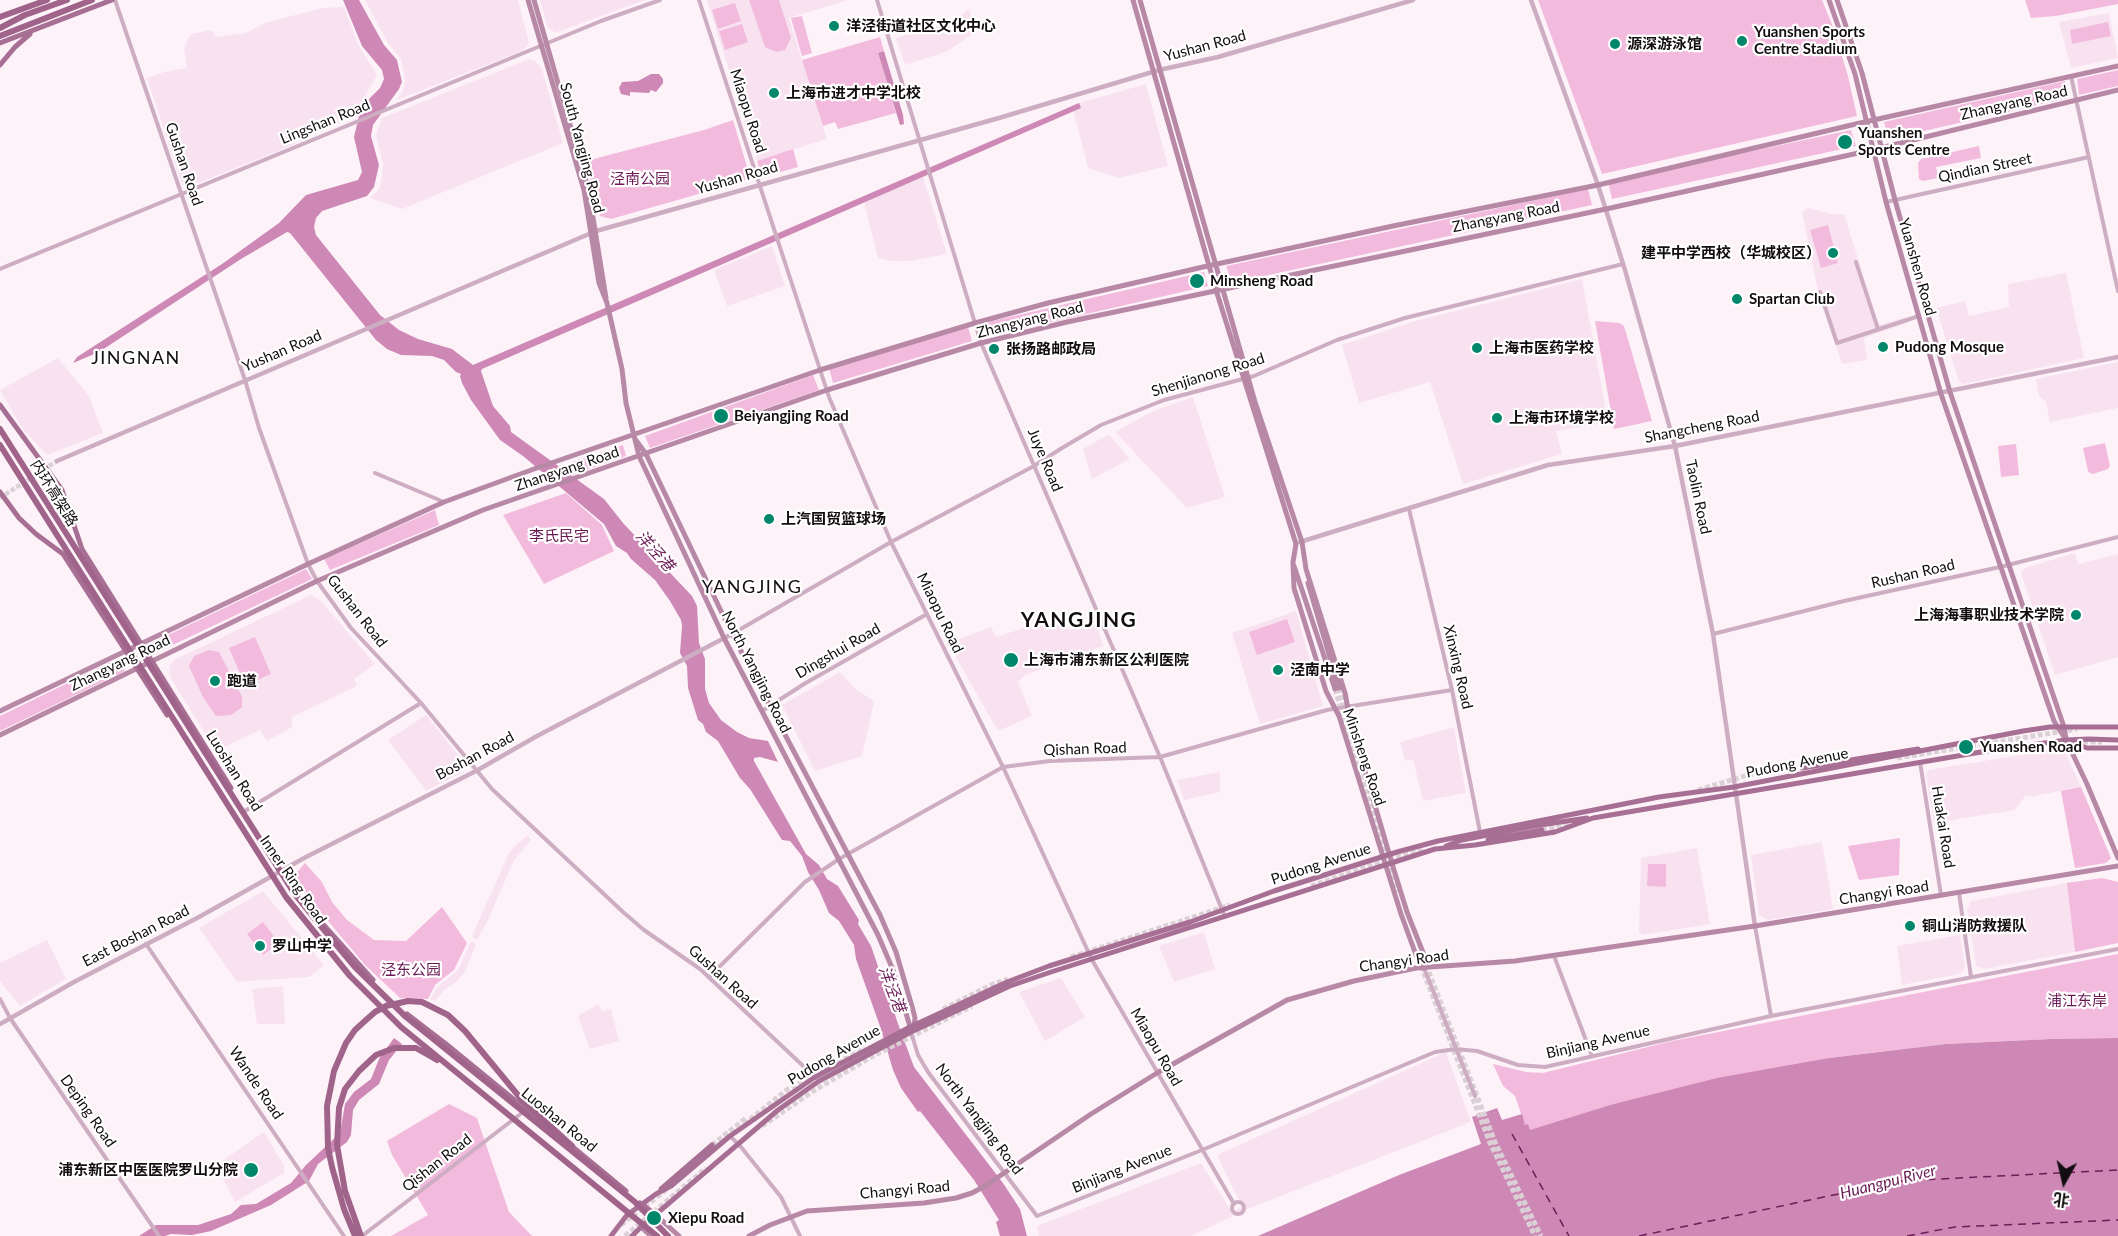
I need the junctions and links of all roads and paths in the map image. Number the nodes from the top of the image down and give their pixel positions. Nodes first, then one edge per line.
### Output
1 (35, 0) edge
2 (47, 0) edge
3 (67, 0) edge
4 (92, 0) edge
5 (113, 0) edge
6 (528, 0) edge
7 (534, 0) edge
8 (660, 0) edge
9 (699, 0) edge
10 (877, 0) edge
11 (1132, 0) edge
12 (1140, 0) edge
13 (1413, 0) edge
14 (1531, 0) edge
15 (1828, 0) edge
16 (1837, 0) edge
17 (2, 16) edge
18 (45, 26) junction
19 (0, 28) edge
20 (0, 36) edge
21 (0, 43) edge
22 (544, 46) junction
23 (0, 65) edge
24 (2118, 66) edge
25 (1156, 71) junction
26 (2071, 76) junction
27 (2118, 90) edge
28 (2076, 100) junction
29 (1874, 120) junction
30 (1867, 122) junction
31 (919, 139) junction
32 (1881, 148) junction
33 (1872, 150) junction
34 (2089, 157) junction
35 (759, 184) junction
36 (1598, 185) junction
37 (181, 194) junction
38 (1895, 200) junction
39 (1886, 202) junction
40 (1606, 209) junction
41 (593, 232) junction
42 (1856, 262) dead end
43 (1623, 264) junction
44 (1213, 265) junction
45 (0, 269) edge
46 (1219, 290) junction
47 (2118, 291) edge
48 (1820, 292) dead end
49 (1918, 316) junction
50 (975, 323) junction
51 (1878, 329) junction
52 (981, 343) junction
53 (2118, 357) edge
54 (820, 370) junction
55 (1246, 378) junction
56 (244, 380) junction
57 (827, 390) junction
58 (1950, 392) junction
59 (1941, 394) junction
60 (0, 405) edge
61 (0, 429) edge
62 (632, 435) junction
63 (0, 446) edge
64 (1675, 446) junction
65 (646, 454) junction
66 (639, 456) junction
67 (57, 460) tunnel mouth
68 (1035, 466) junction
69 (375, 473) dead end
70 (0, 492) edge
71 (444, 502) junction
72 (1409, 509) junction
73 (2118, 537) edge
74 (891, 542) junction
75 (1299, 543) junction
76 (1293, 562) junction
77 (308, 564) junction
78 (2008, 565) junction
79 (2000, 567) junction
80 (88, 569) joint
81 (1306, 569) junction
82 (317, 581) junction
83 (927, 614) junction
84 (732, 634) junction
85 (1713, 634) junction
86 (724, 638) junction
87 (141, 644) junction
88 (126, 650) junction
89 (151, 660) junction
90 (137, 668) junction
91 (1452, 690) junction
92 (421, 703) junction
93 (771, 705) junction
94 (1348, 706) junction
95 (1336, 709) junction
96 (0, 711) edge
97 (762, 711) junction
98 (2056, 727) junction
99 (2064, 727) junction
100 (2118, 727) edge
101 (0, 735) edge
102 (2066, 740) junction
103 (2118, 741) edge
104 (2102, 742) tunnel mouth
105 (2118, 748) edge
106 (1923, 749) junction
107 (1889, 753) junction
108 (1160, 757) junction
109 (1877, 760) junction
110 (1920, 762) junction
111 (1003, 767) junction
112 (1802, 768) tunnel mouth
113 (476, 771) junction
114 (1734, 787) junction
115 (1735, 794) junction
116 (245, 811) junction
117 (1593, 818) junction
118 (1542, 830) tunnel mouth
119 (1480, 832) junction
120 (1439, 848) junction
121 (849, 854) junction
122 (1387, 855) junction
123 (2118, 858) edge
124 (839, 859) junction
125 (1389, 863) junction
126 (2118, 866) edge
127 (283, 871) junction
128 (271, 877) junction
129 (1959, 893) junction
130 (1941, 896) junction
131 (1224, 914) junction
132 (1755, 926) junction
133 (146, 944) junction
134 (2118, 949) edge
135 (1554, 956) junction
136 (1090, 957) junction
137 (1424, 968) junction
138 (709, 977) junction
139 (1971, 977) junction
140 (0, 999) edge
141 (1771, 1016) junction
142 (10, 1018) junction
143 (0, 1024) edge
144 (910, 1029) junction
145 (1456, 1049) junction
146 (1592, 1056) junction
147 (451, 1067) junction
148 (1157, 1073) junction
149 (817, 1079) junction
150 (1475, 1096) dead end
151 (526, 1109) junction
152 (512, 1120) junction
153 (730, 1136) junction
154 (738, 1144) junction
155 (712, 1145) tunnel mouth
156 (1202, 1150) junction
157 (656, 1194) junction
158 (639, 1203) junction
159 (1234, 1204) dead end
160 (655, 1214) junction
161 (627, 1215) junction
162 (790, 1216) junction
163 (1037, 1216) joint
164 (641, 1227) junction
165 (159, 1236) edge
166 (344, 1236) edge
167 (355, 1236) edge
168 (363, 1236) edge
169 (611, 1236) edge
170 (632, 1236) edge
171 (651, 1236) edge
172 (657, 1236) edge
173 (668, 1236) edge
174 (679, 1236) edge
175 (749, 1236) edge
176 (800, 1236) edge

1 - 17 highway
2 - 17 highway
3 - 19 highway
4 - 20 highway
5 - 18 main road
5 - 37 street, Gushan Road
6 - 22 main road, South Yangjing Road
7 - 22 main road, South Yangjing Road
8 - 22 street, Lingshan Road
9 - 35 street, Miaopu Road
10 - 31 street, Juye Road
11 - 25 main road, Minsheng Road
12 - 25 main road, Minsheng Road
13 - 25 street, Yushan Road
14 - 36 street, Taolin Road
15 - 30 main road, Yuanshen Road
16 - 29 main road, Yuanshen Road
18 - 21 main road
18 - 23 main road
22 - 37 street, Lingshan Road
22 - 41 main road, South Yangjing Road
24 - 26 main road, Zhangyang Road
25 - 31 street, Yushan Road
25 - 44 main road, Minsheng Road
26 - 28 street
26 - 29 main road, Zhangyang Road
27 - 28 main road, Zhangyang Road
28 - 32 main road, Zhangyang Road
28 - 34 street
29 - 30 main road, Zhangyang Road
29 - 32 main road, Yuanshen Road
30 - 33 main road, Yuanshen Road
30 - 36 main road, Zhangyang Road
31 - 35 street, Yushan Road
31 - 50 street, Juye Road
32 - 33 main road, Zhangyang Road
32 - 38 main road, Yuanshen Road
33 - 39 main road, Yuanshen Road
33 - 40 main road, Zhangyang Road
34 - 38 street, Qindian Street
34 - 47 street
35 - 41 street, Yushan Road
35 - 54 street, Miaopu Road
36 - 40 street, Taolin Road
36 - 44 main road, Zhangyang Road
37 - 45 street, Lingshan Road
37 - 56 street, Gushan Road
38 - 39 street, Qindian Street
38 - 58 main road, Yuanshen Road
39 - 49 main road, Yuanshen Road
40 - 43 street, Taolin Road
40 - 46 main road, Zhangyang Road
41 - 56 street, Yushan Road
41 - 62 main road, South Yangjing Road
42 - 51 street
43 - 55 street, Shenjianong Road
43 - 64 street, Taolin Road
44 - 46 main road, Minsheng Road
44 - 50 main road, Zhangyang Road
46 - 52 main road, Zhangyang Road
46 - 55 main road, Minsheng Road
48 - 51 street
49 - 51 street
49 - 59 main road, Yuanshen Road
50 - 52 street, Juye Road
50 - 54 main road, Zhangyang Road
52 - 57 main road, Zhangyang Road
52 - 68 street, Juye Road
53 - 58 street, Shangcheng Road
54 - 57 street, Miaopu Road
54 - 62 main road, Zhangyang Road
55 - 68 street, Shenjianong Road
55 - 75 main road, Minsheng Road
56 - 67 street, Yushan Road
56 - 77 street, Gushan Road
57 - 65 main road, Zhangyang Road
57 - 74 street, Miaopu Road
58 - 59 street, Shangcheng Road
58 - 78 main road, Yuanshen Road
59 - 64 street, Shangcheng Road
59 - 79 main road, Yuanshen Road
60 - 87 main road, Luoshan Road
61 - 80 highway, 内环高架路
62 - 65 main road, North Yangjing Road
62 - 66 main road, North Yangjing Road
62 - 71 main road, Zhangyang Road
63 - 147 highway, Inner Ring Road
64 - 72 street, Shangcheng Road
64 - 85 street, Taolin Road
65 - 66 main road, Zhangyang Road
65 - 84 main road, North Yangjing Road
66 - 82 main road, Zhangyang Road
66 - 86 main road, North Yangjing Road
68 - 74 street, Shenjianong Road
68 - 108 street, Juye Road
69 - 71 street
70 - 88 main road, Luoshan Road
71 - 77 main road, Zhangyang Road
72 - 75 street, Shangcheng Road
72 - 91 street, Xinxing Road
73 - 78 street, Rushan Road
74 - 83 street, Miaopu Road
74 - 84 street, Shenjianong Road
75 - 76 main road, Minsheng Road
75 - 81 main road, Minsheng Road
76 - 81 main road
76 - 95 main road, Minsheng Road
77 - 82 street, Gushan Road
77 - 87 main road, Zhangyang Road
78 - 79 street, Rushan Road
78 - 99 main road, Yuanshen Road
79 - 85 street, Rushan Road
79 - 98 main road, Yuanshen Road
80 - 158 highway, Inner Ring Road
81 - 94 main road, Minsheng Road
82 - 89 main road, Zhangyang Road
82 - 92 street, Gushan Road
83 - 93 street, Dingshui Road
83 - 111 street, Miaopu Road
84 - 86 street, Boshan Road
84 - 93 main road, North Yangjing Road
85 - 114 street, Taolin Road
86 - 97 main road, North Yangjing Road
86 - 113 street, Boshan Road
87 - 88 main road, Zhangyang Road
87 - 89 main road, Luoshan Road
88 - 90 main road, Luoshan Road
88 - 96 main road, Zhangyang Road
89 - 90 main road, Zhangyang Road
89 - 116 main road, Luoshan Road
90 - 101 main road, Zhangyang Road
90 - 128 main road, Luoshan Road
91 - 94 street
91 - 119 street, Xinxing Road
92 - 113 street, Gushan Road
92 - 116 street
93 - 97 street, Dingshui Road
93 - 121 main road, North Yangjing Road
94 - 95 street, Qishan Road
94 - 122 main road, Minsheng Road
95 - 108 street, Qishan Road
95 - 122 main road, Minsheng Road
97 - 124 main road, North Yangjing Road
98 - 99 main road, Pudong Avenue
98 - 102 main road, Yuanshen Road
98 - 106 main road, Pudong Avenue
99 - 100 main road, Pudong Avenue
99 - 102 main road, Yuanshen Road
102 - 103 main road, Pudong Avenue
102 - 105 main road
102 - 110 main road, Pudong Avenue
102 - 123 main road, Yuanshen Road
103 - 104 main road
106 - 107 main road
106 - 109 main road, Pudong Avenue
107 - 109 main road
107 - 112 main road
108 - 111 street, Qishan Road
108 - 131 street, Juye Road
109 - 114 main road, Pudong Avenue
110 - 115 main road, Pudong Avenue
110 - 130 street, Huakai Road
111 - 121 street, Qishan Road
111 - 136 street, Miaopu Road
113 - 127 street, Boshan Road
113 - 138 street, Gushan Road
114 - 115 street, Taolin Road
114 - 119 main road, Pudong Avenue
115 - 117 main road, Pudong Avenue
115 - 132 street, Taolin Road
116 - 127 main road, Luoshan Road
117 - 120 main road
117 - 120 main road, Pudong Avenue
118 - 120 main road
119 - 122 main road, Pudong Avenue
120 - 125 main road, Pudong Avenue
121 - 124 street, Qishan Road
121 - 144 main road, North Yangjing Road
122 - 125 main road, Minsheng Road
122 - 131 main road, Pudong Avenue
124 - 138 street, Qishan Road
124 - 144 main road, North Yangjing Road
125 - 131 main road, Pudong Avenue
125 - 137 main road, Minsheng Road
126 - 129 main road, Changyi Road
127 - 128 street, East Boshan Road
127 - 151 main road, Luoshan Road
128 - 133 street, East Boshan Road
128 - 152 main road, Luoshan Road
129 - 130 main road, Changyi Road
129 - 139 street
130 - 132 main road, Changyi Road
131 - 136 main road, Pudong Avenue
132 - 135 main road, Changyi Road
132 - 141 street, Taolin Road
133 - 142 street, East Boshan Road
133 - 166 street, Wande Road
134 - 139 street, Binjiang Avenue
135 - 137 main road, Changyi Road
135 - 146 street
136 - 144 main road, Pudong Avenue
136 - 148 street, Miaopu Road
137 - 145 street, Minsheng Road
137 - 148 main road, Changyi Road
138 - 149 street, Gushan Road
139 - 141 street, Binjiang Avenue
140 - 142 street, Deping Road
141 - 146 street, Binjiang Avenue
142 - 143 street, East Boshan Road
142 - 165 street, Deping Road
144 - 149 main road, Pudong Avenue
144 - 163 street, North Yangjing Road
145 - 146 street, Binjiang Avenue
145 - 150 street, Minsheng Road
145 - 156 street, Binjiang Avenue
147 - 168 highway
147 - 172 highway, Inner Ring Road
148 - 156 street, Miaopu Road
148 - 162 main road, Changyi Road
149 - 153 main road, Pudong Avenue
149 - 154 main road, Pudong Avenue
151 - 152 street, Qishan Road
151 - 158 main road, Luoshan Road
152 - 161 main road, Luoshan Road
152 - 168 street, Qishan Road
153 - 154 street
153 - 157 main road, Pudong Avenue
154 - 160 main road, Pudong Avenue
154 - 162 street
155 - 157 main road
156 - 159 street, Miaopu Road
156 - 163 street, Binjiang Avenue
157 - 158 main road, Pudong Avenue
158 - 160 main road, Luoshan Road
158 - 161 main road, Pudong Avenue
158 - 167 highway
158 - 173 highway, Inner Ring Road
160 - 164 main road, Pudong Avenue
160 - 174 main road, Luoshan Road
161 - 164 main road, Luoshan Road
161 - 169 main road, Pudong Avenue
162 - 175 main road, Changyi Road
162 - 176 street
164 - 170 main road, Pudong Avenue
164 - 171 main road, Luoshan Road

